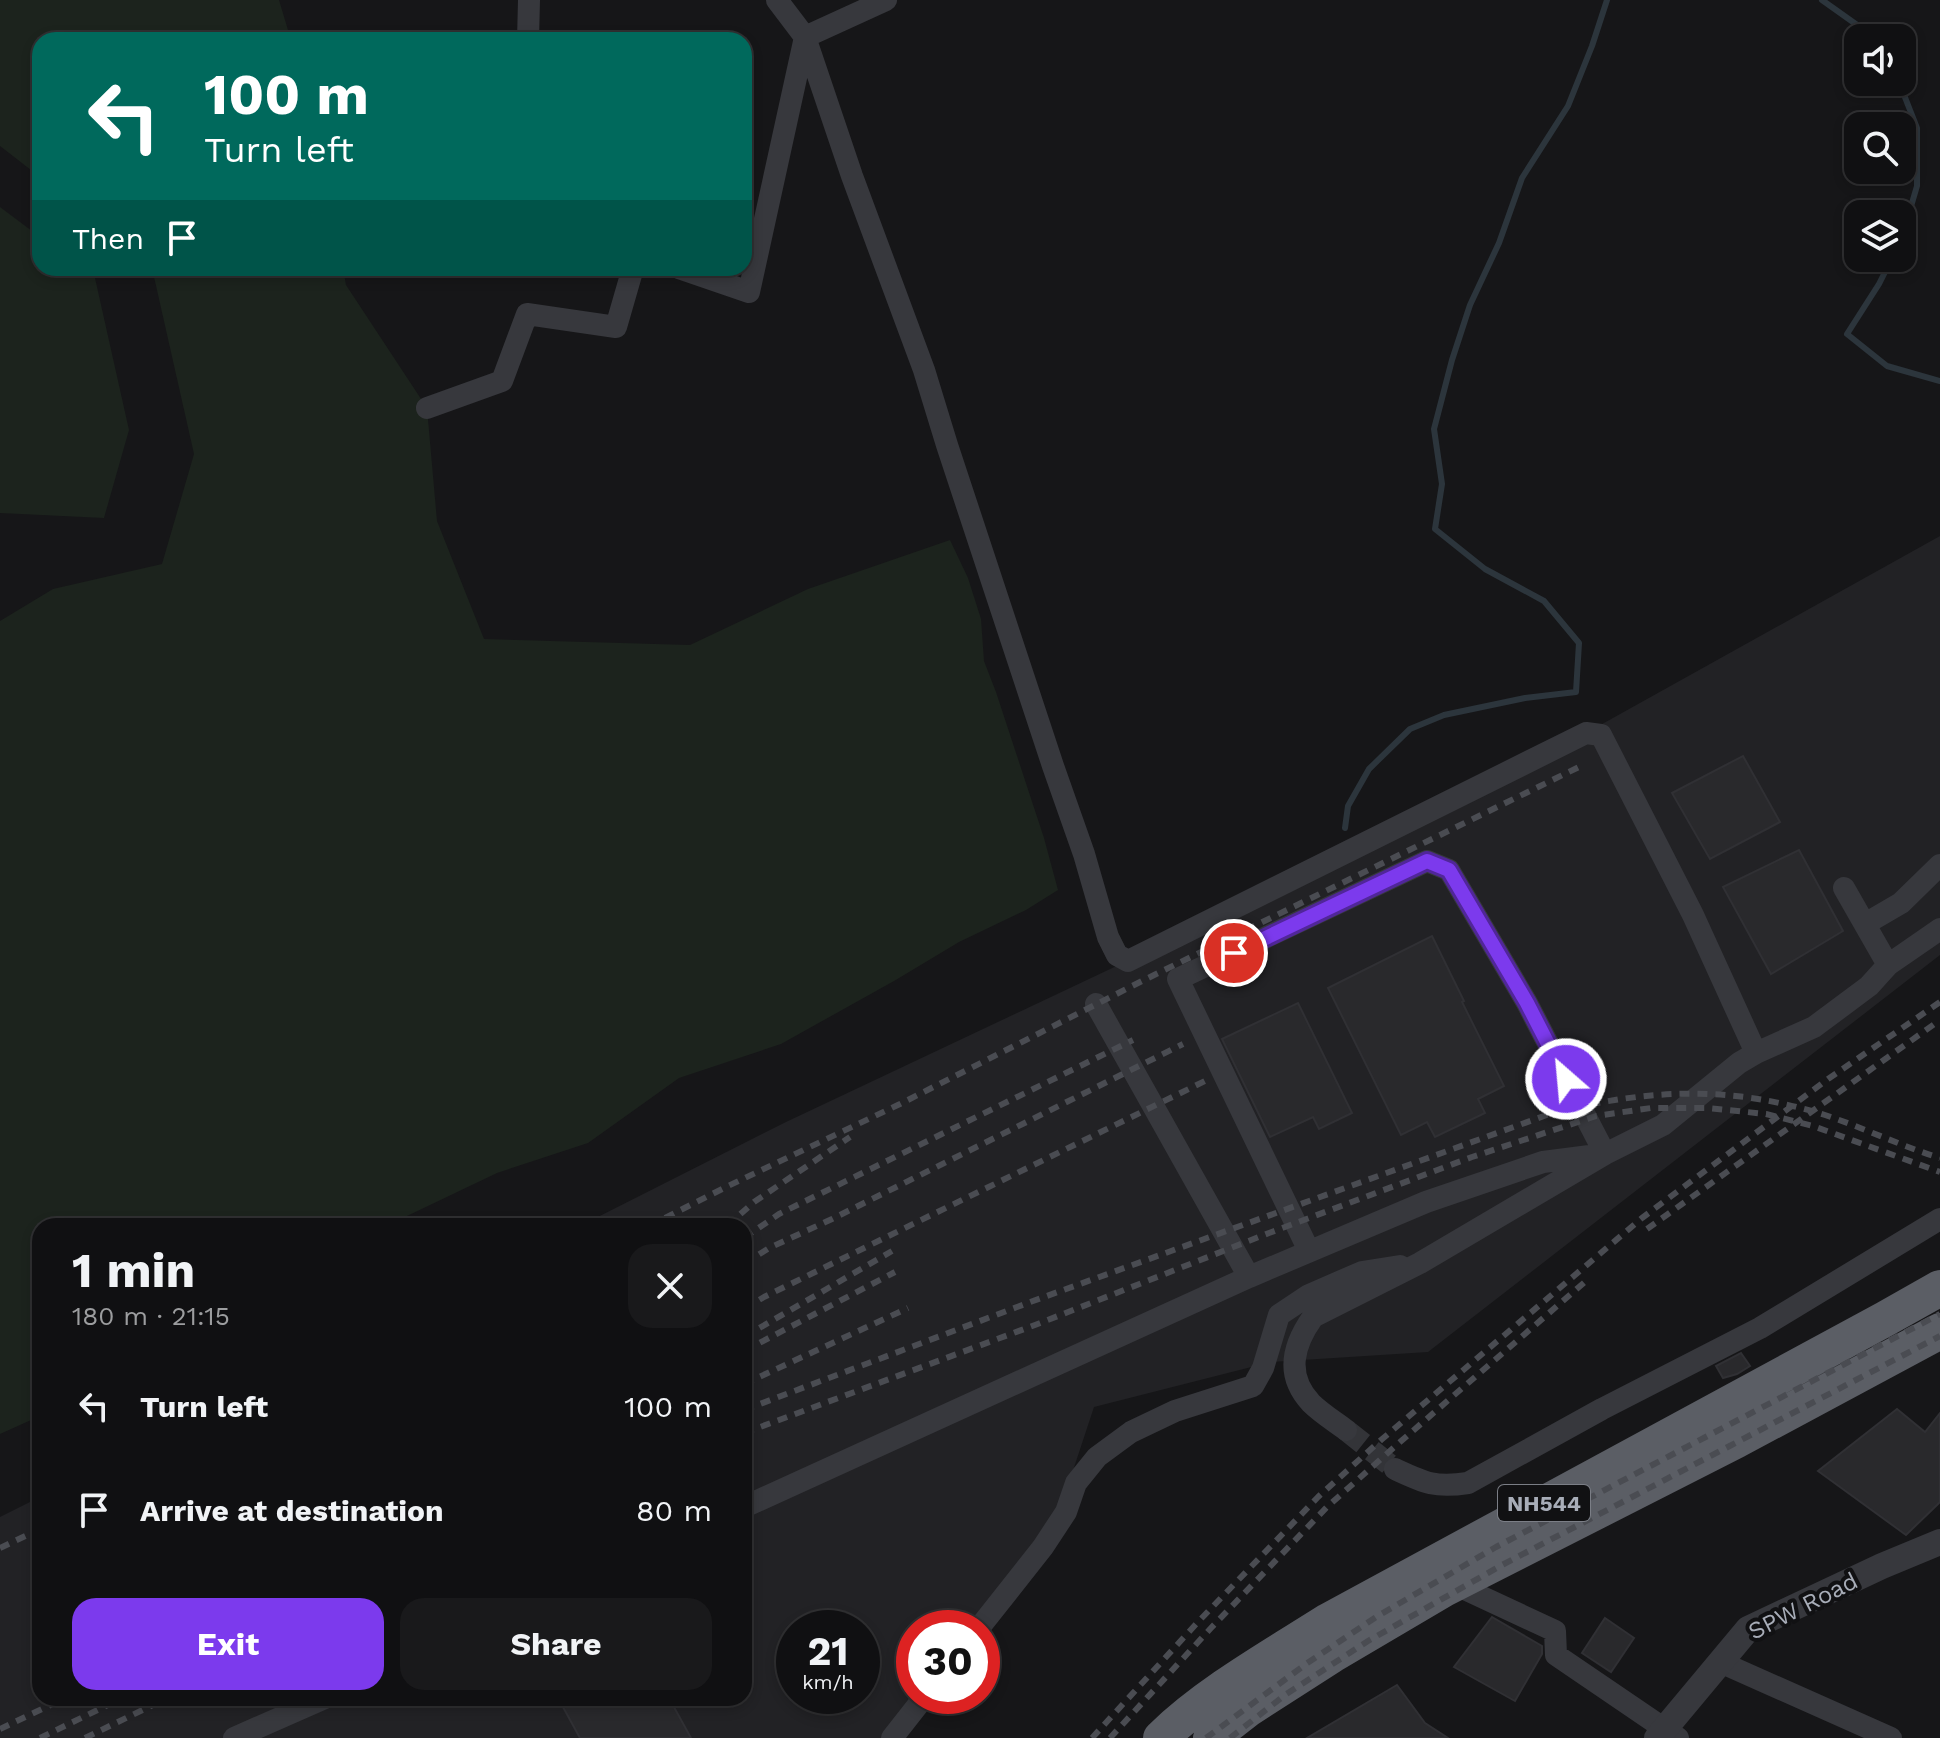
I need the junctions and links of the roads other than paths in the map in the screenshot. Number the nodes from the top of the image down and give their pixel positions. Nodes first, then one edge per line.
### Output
1 (529, 0) edge
2 (777, 0) edge
3 (886, 0) edge
4 (528, 32) edge
5 (805, 37) junction
6 (631, 276) edge
7 (702, 276) edge
8 (427, 408) dead end
9 (1940, 865) edge
10 (1844, 888) dead end
11 (1865, 924) junction
12 (1940, 929) edge
13 (1888, 965) junction
14 (1096, 1004) dead end
15 (1756, 1053) junction
16 (1605, 1154) junction
17 (1940, 1219) edge
18 (1309, 1251) junction
19 (1420, 1263) junction
20 (1249, 1277) junction
21 (1940, 1288) edge
22 (1940, 1331) edge
23 (1346, 1430) tunnel mouth
24 (1395, 1469) tunnel mouth
25 (752, 1503) edge
26 (1940, 1542) edge
27 (1454, 1584) junction
28 (993, 1610) edge
29 (1720, 1662) junction
30 (307, 1706) edge
31 (911, 1714) edge
32 (1666, 1735) edge
33 (234, 1738) edge
34 (892, 1738) edge
35 (1161, 1738) edge
36 (1211, 1738) edge
37 (1891, 1738) edge

1 - 4 street
2 - 5 street
3 - 5 street
5 - 7 street
5 - 15 street
6 - 8 street
9 - 11 street
10 - 11 street
11 - 13 street
12 - 13 street
13 - 15 street
14 - 20 street
15 - 16 street
16 - 18 street
16 - 18 street
16 - 19 street
17 - 24 street
18 - 20 street
19 - 23 street
19 - 28 street
20 - 25 street
21 - 35 highway, NH544
22 - 27 highway, NH544
26 - 29 street, SPW Road
27 - 32 street
27 - 36 highway, NH544
29 - 32 street, SPW Road
29 - 37 street
30 - 33 street
31 - 34 street

